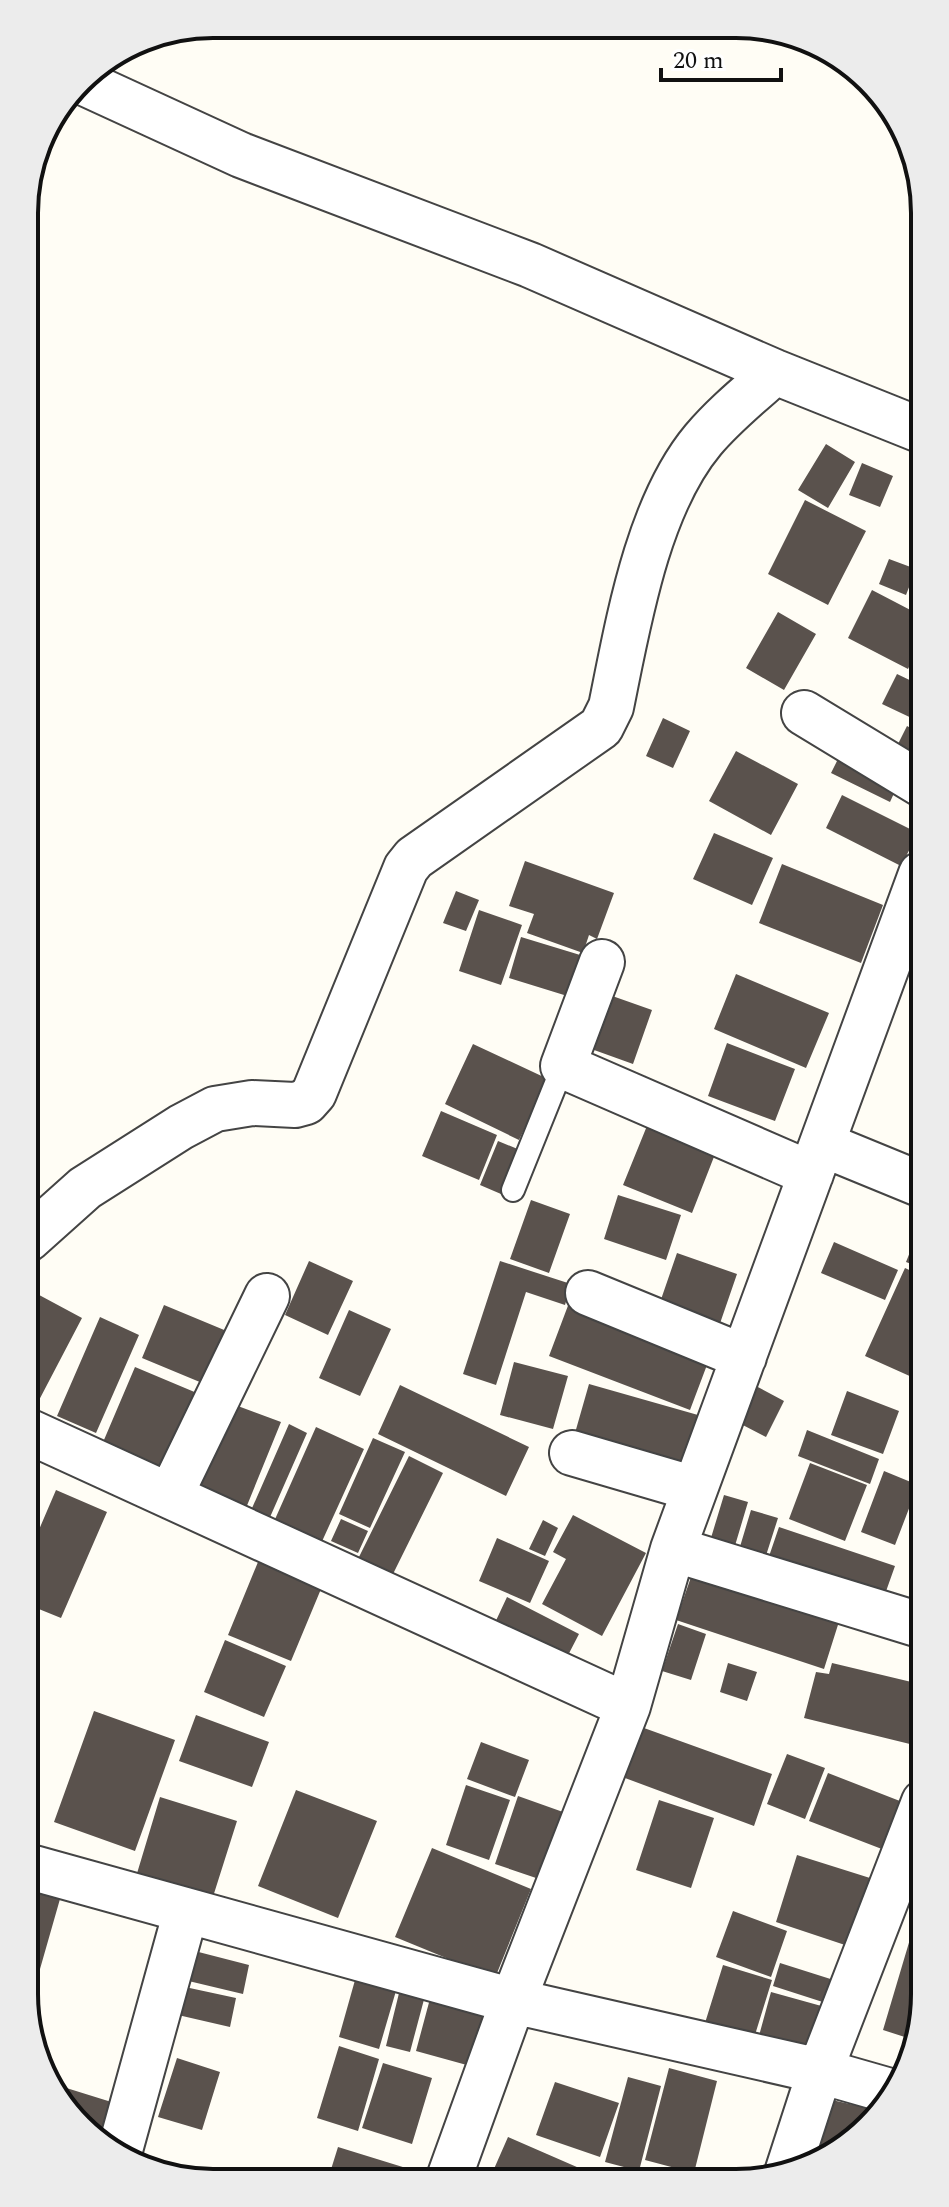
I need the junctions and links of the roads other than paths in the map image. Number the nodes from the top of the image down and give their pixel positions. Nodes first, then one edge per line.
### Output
1 (92, 86) edge
2 (775, 372) junction
3 (911, 426) edge
4 (804, 713) dead end
5 (911, 778) edge
6 (911, 901) edge
7 (602, 962) dead end
8 (563, 1066) junction
9 (816, 1159) junction
10 (911, 1182) edge
11 (513, 1190) dead end
12 (38, 1230) edge
13 (588, 1293) dead end
14 (267, 1296) dead end
15 (744, 1357) junction
16 (38, 1436) edge
17 (572, 1453) dead end
18 (695, 1489) junction
19 (170, 1496) junction
20 (673, 1549) junction
21 (911, 1622) edge
22 (628, 1706) junction
23 (911, 1836) edge
24 (38, 1869) edge
25 (186, 1911) junction
26 (513, 2001) junction
27 (820, 2071) junction
28 (883, 2089) edge
29 (122, 2143) edge
30 (791, 2160) edge
31 (452, 2169) edge

1 - 2 street
2 - 3 street
2 - 12 street
4 - 5 street
6 - 9 street
7 - 8 street
8 - 9 street
8 - 11 lane
9 - 10 street
9 - 15 street
13 - 15 street
14 - 19 street
15 - 18 street
16 - 19 street
17 - 18 street
18 - 20 street
19 - 22 street
20 - 21 street
20 - 22 street
22 - 26 street
23 - 27 street
24 - 25 street
25 - 26 street
25 - 29 street
26 - 27 street
26 - 31 street
27 - 28 street
27 - 30 street

